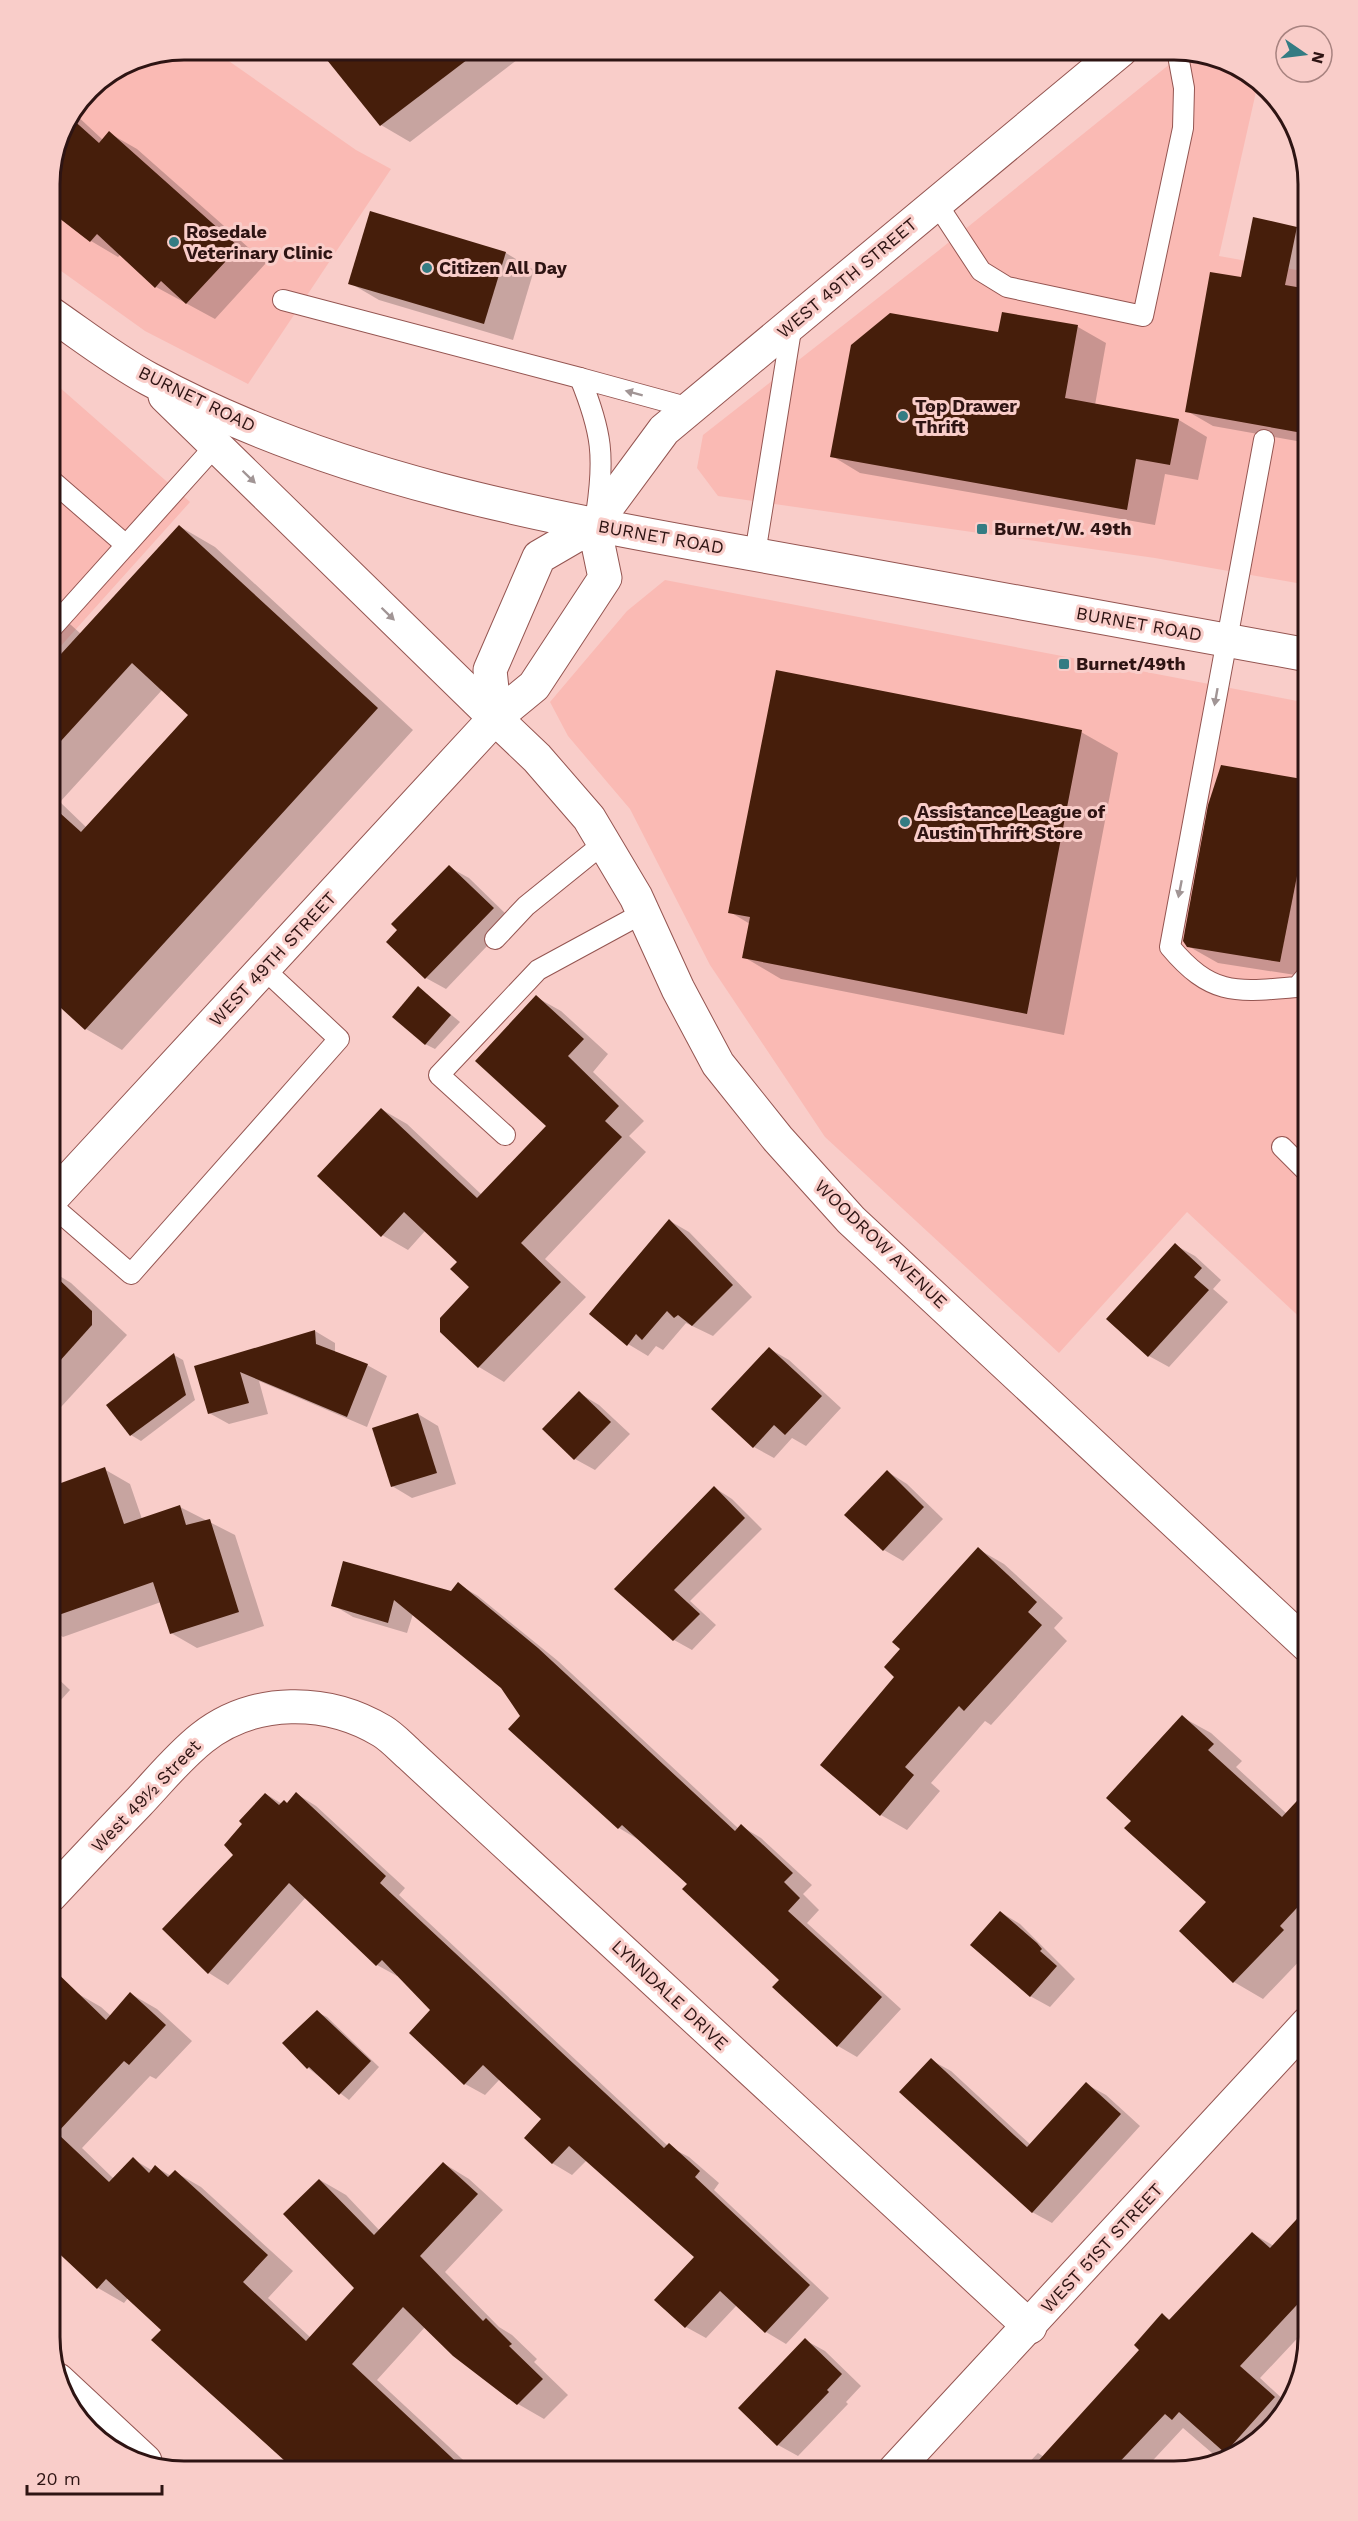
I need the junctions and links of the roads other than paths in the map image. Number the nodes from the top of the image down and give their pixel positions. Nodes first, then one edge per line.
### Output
1 (1109, 60) edge
2 (1179, 60) edge
3 (937, 204) junction
4 (283, 300) dead end
5 (60, 320) edge
6 (792, 324) junction
7 (147, 378) junction
8 (580, 378) junction
9 (690, 408) junction
10 (1264, 440) dead end
11 (216, 445) junction
12 (60, 488) edge
13 (594, 525) junction
14 (126, 545) junction
15 (755, 554) junction
16 (60, 619) edge
17 (1226, 640) junction
18 (1298, 653) edge
19 (495, 718) junction
20 (604, 843) junction
21 (643, 913) junction
22 (495, 939) dead end
23 (264, 969) junction
24 (1298, 986) edge
25 (505, 1135) dead end
26 (1282, 1147) dead end
27 (1298, 1163) edge
28 (60, 1191) edge
29 (60, 1211) edge
30 (1298, 1637) edge
31 (289, 1706) joint
32 (60, 1886) edge
33 (1298, 2034) edge
34 (1030, 2327) junction
35 (76, 2397) edge
36 (131, 2449) edge
37 (903, 2461) edge

1 - 3 street, WEST 49TH STREET
2 - 3 lane
3 - 6 street, WEST 49TH STREET
4 - 8 lane
5 - 7 street, BURNET ROAD
6 - 9 street, WEST 49TH STREET
6 - 15 lane
7 - 11 street, WOODROW AVENUE
7 - 13 street, BURNET ROAD
9 -> 8 lane
8 - 13 lane
9 - 13 street, WEST 49TH STREET
10 - 17 lane
11 - 14 lane
11 -> 19 street, WOODROW AVENUE
12 - 14 lane
13 - 15 street, BURNET ROAD
13 - 19 street, WEST 49TH STREET
13 - 19 street, WEST 49TH STREET
14 - 16 lane
15 - 17 street, BURNET ROAD
17 - 18 street, BURNET ROAD
17 -> 24 lane
19 - 20 street, WOODROW AVENUE
19 - 23 street, WEST 49TH STREET
20 - 21 street, WOODROW AVENUE
20 - 22 lane
21 - 25 lane
21 - 30 street, WOODROW AVENUE
23 - 28 street, WEST 49TH STREET
23 - 29 lane
26 - 27 lane
31 - 32 street, West 49½ Street
31 - 34 street, LYNNDALE DRIVE
33 - 34 street, WEST 51ST STREET
34 - 37 street, WEST 51ST STREET
35 - 36 street

